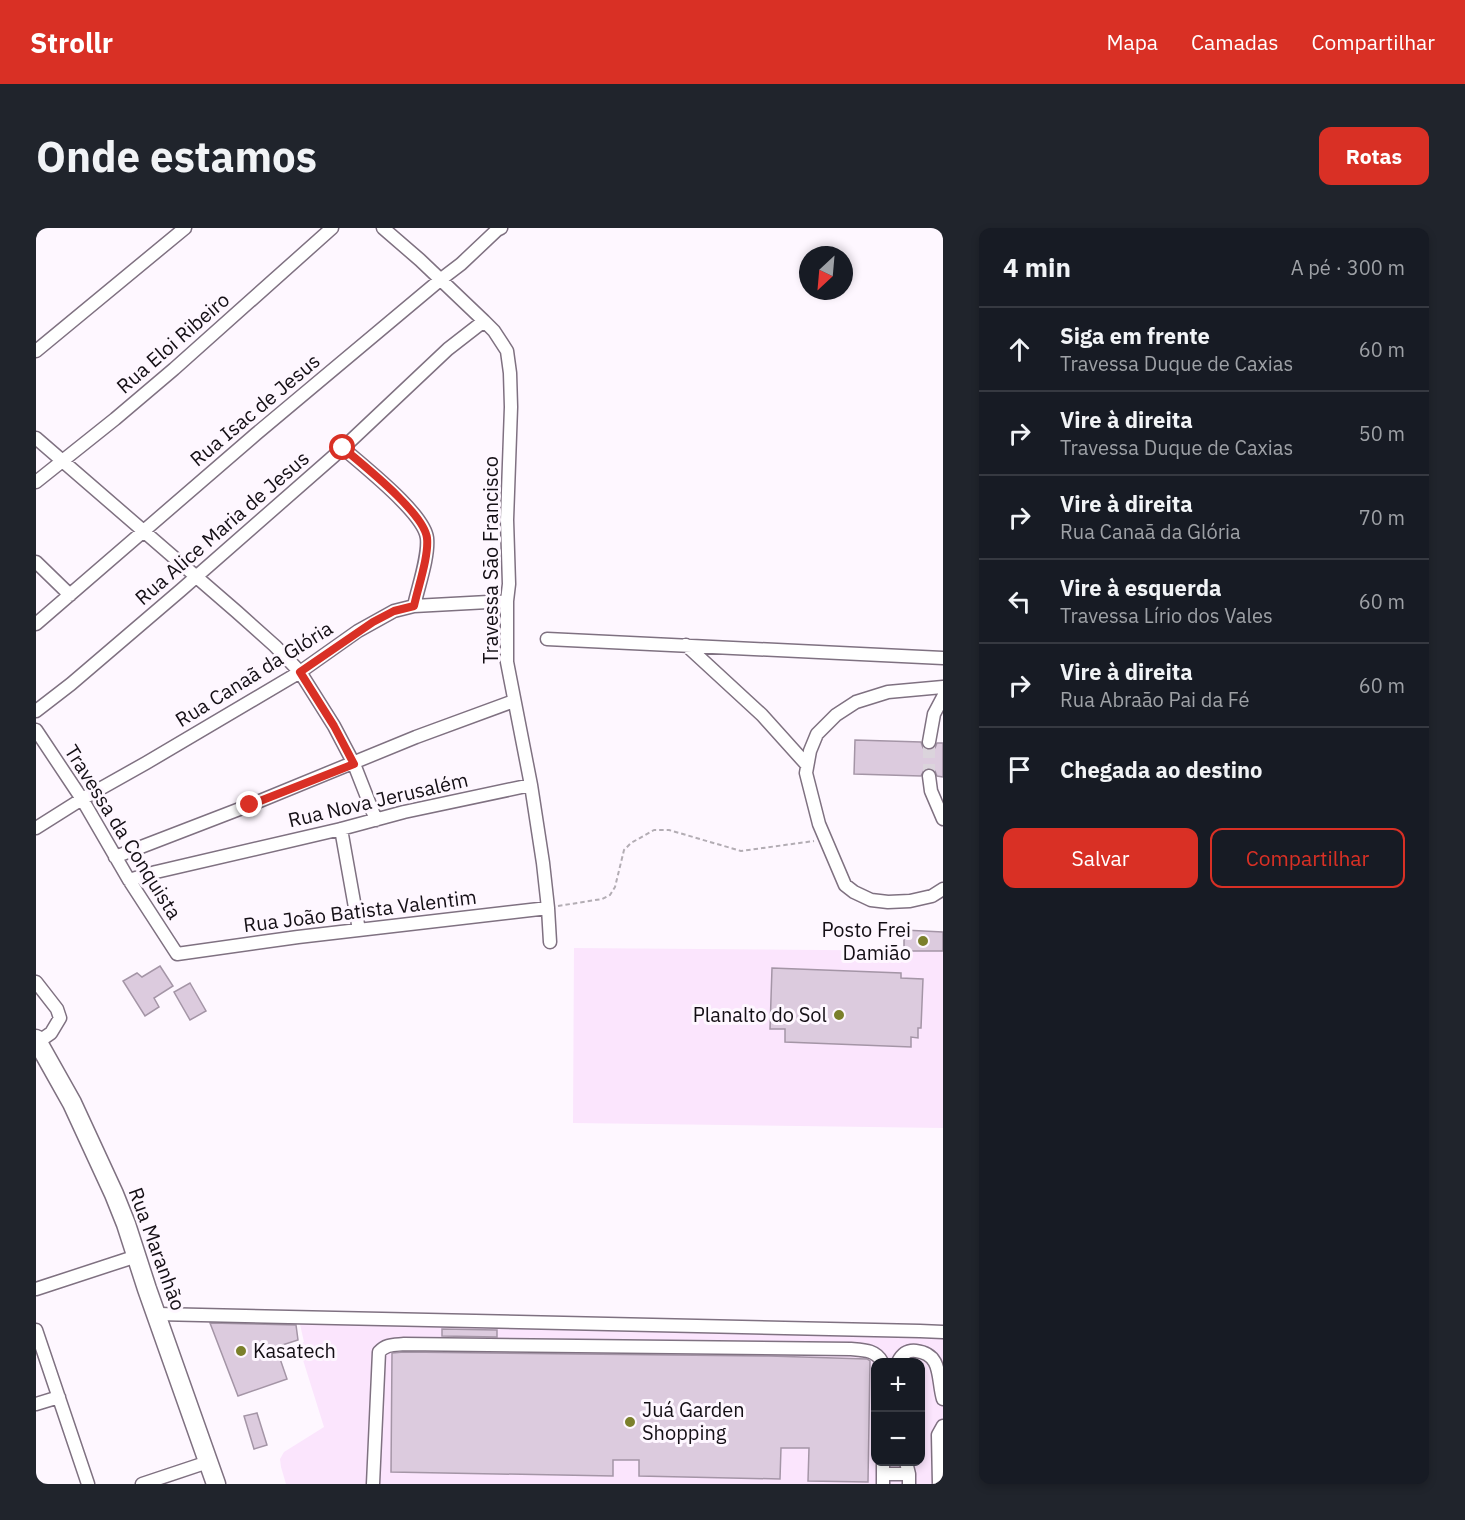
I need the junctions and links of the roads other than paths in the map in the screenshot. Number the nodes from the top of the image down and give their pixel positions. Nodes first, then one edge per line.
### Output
1 (185, 228) edge
2 (332, 228) edge
3 (383, 228) edge
4 (501, 228) edge
5 (440, 280) junction
6 (484, 321) junction
7 (36, 333) edge
8 (41, 347) edge
9 (36, 438) edge
10 (343, 448) junction
11 (63, 460) junction
12 (36, 482) edge
13 (143, 532) junction
14 (36, 562) edge
15 (195, 576) junction
16 (70, 595) junction
17 (507, 601) junction
18 (414, 606) junction
19 (36, 624) edge
20 (547, 639) dead end
21 (686, 645) junction
22 (943, 658) edge
23 (300, 672) junction
24 (943, 687) edge
25 (943, 697) edge
26 (514, 701) junction
27 (36, 711) edge
28 (36, 730) edge
29 (929, 742) tunnel mouth
30 (354, 764) junction
31 (807, 765) junction
32 (929, 776) tunnel mouth
33 (531, 785) junction
34 (82, 799) junction
35 (943, 819) edge
36 (376, 820) junction
37 (36, 828) edge
38 (341, 829) junction
39 (115, 857) junction
40 (129, 880) junction
41 (943, 889) edge
42 (548, 908) junction
43 (359, 930) junction
44 (550, 942) dead end
45 (177, 954) joint
46 (36, 982) edge
47 (39, 1048) edge
48 (137, 1256) junction
49 (36, 1289) edge
50 (157, 1314) junction
51 (36, 1330) edge
52 (943, 1332) edge
53 (880, 1358) edge
54 (900, 1358) edge
55 (59, 1397) junction
56 (943, 1399) edge
57 (36, 1404) edge
58 (943, 1426) edge
59 (208, 1462) junction
60 (883, 1473) edge
61 (908, 1473) edge
62 (88, 1484) edge
63 (142, 1484) edge
64 (216, 1484) edge
65 (374, 1484) edge
66 (939, 1484) edge

1 - 8 street
2 - 11 street, Rua Eloi Ribeiro
3 - 5 street, Travessa São Francisco
4 - 5 street, Rua Isac de Jesus
5 - 6 street, Travessa São Francisco
5 - 13 street, Rua Isac de Jesus
6 - 10 street, Rua Alice Maria de Jesus
6 - 17 street, Travessa São Francisco
7 - 8 street
9 - 11 street
10 - 15 street, Rua Alice Maria de Jesus
10 - 18 street
11 - 12 street, Rua Eloi Ribeiro
11 - 13 street
13 - 15 street
13 - 16 street, Rua Isac de Jesus
14 - 16 street
15 - 23 street
15 - 27 street, Rua Alice Maria de Jesus
16 - 19 street, Rua Isac de Jesus
17 - 18 street, Rua Canaã da Glória
17 - 26 street, Travessa São Francisco
18 - 23 street, Rua Canaã da Glória
20 - 21 street
21 - 22 street
21 - 31 street
23 - 30 street
23 - 34 street, Rua Canaã da Glória
24 - 31 street
25 - 29 street
26 - 30 street
26 - 33 street, Travessa São Francisco
28 - 34 street, Travessa da Conquista
30 - 36 street
30 - 39 street
31 - 41 street
32 - 35 street
33 - 36 street, Rua Nova Jerusalém
33 - 42 street, Travessa São Francisco
34 - 37 street, Rua Canaã da Glória
34 - 39 street, Travessa da Conquista
36 - 38 street, Rua Nova Jerusalém
38 - 40 street, Rua Nova Jerusalém
38 - 43 street
39 - 40 street, Travessa da Conquista
40 - 45 street, Travessa da Conquista
42 - 43 street, Rua João Batista Valentim
42 - 44 street, Travessa São Francisco
43 - 45 street, Rua João Batista Valentim
46 - 47 street
47 - 48 highway, Rua Maranhão
48 - 49 street
48 - 50 highway, Rua Maranhão
50 - 52 street
50 - 59 highway, Rua Maranhão
51 - 55 street
53 - 65 street
54 - 56 street
55 - 57 street
55 - 62 street
58 - 66 street
59 - 63 street
59 - 64 highway, Rua Maranhão
60 - 61 street

